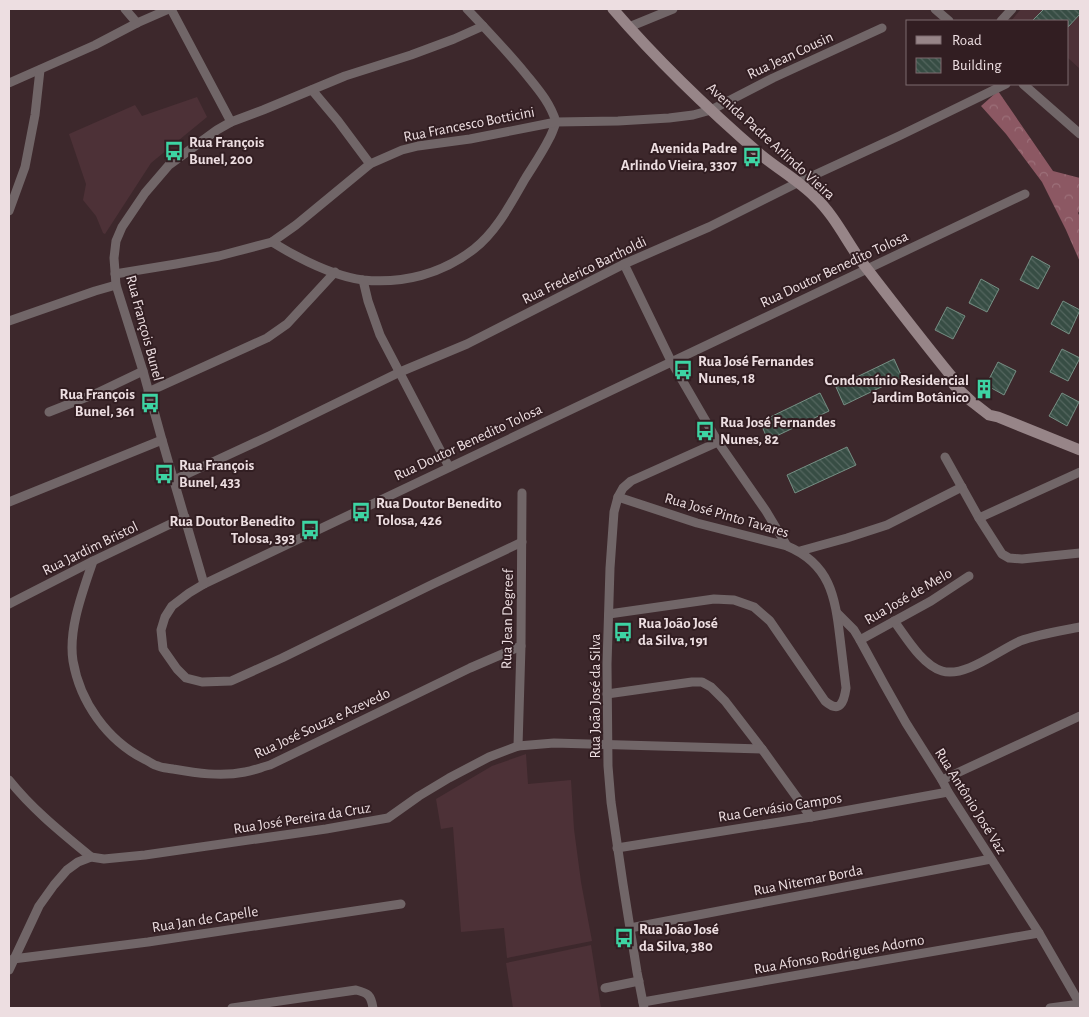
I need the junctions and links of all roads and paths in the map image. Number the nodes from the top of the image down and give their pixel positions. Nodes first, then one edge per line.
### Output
1 (125, 9) edge
2 (170, 9) edge
3 (467, 9) edge
4 (614, 9) edge
5 (673, 9) edge
6 (935, 9) edge
7 (1012, 9) edge
8 (948, 20) edge
9 (1002, 20) edge
10 (137, 23) junction
11 (483, 26) junction
12 (629, 28) junction
13 (882, 28) dead end
14 (40, 70) junction
15 (9, 83) edge
16 (1004, 85) edge
17 (1023, 85) edge
18 (312, 90) junction
19 (711, 110) junction
20 (231, 122) junction
21 (556, 122) junction
22 (1080, 134) edge
23 (370, 164) junction
24 (797, 183) junction
25 (1024, 194) dead end
26 (9, 211) edge
27 (272, 242) junction
28 (624, 264) junction
29 (867, 268) junction
30 (335, 272) junction
31 (115, 274) junction
32 (363, 280) junction
33 (116, 285) junction
34 (9, 321) edge
35 (671, 361) junction
36 (143, 371) junction
37 (400, 372) junction
38 (148, 392) junction
39 (48, 412) dead end
40 (162, 440) junction
41 (718, 442) junction
42 (1080, 450) edge
43 (946, 456) dead end
44 (449, 467) junction
45 (1080, 472) edge
46 (174, 480) junction
47 (962, 487) junction
48 (522, 493) dead end
49 (618, 497) junction
50 (9, 502) edge
51 (185, 518) junction
52 (979, 518) junction
53 (522, 542) junction
54 (787, 546) junction
55 (800, 551) junction
56 (1080, 553) edge
57 (93, 561) junction
58 (969, 576) dead end
59 (204, 584) junction
60 (9, 604) edge
61 (837, 613) junction
62 (609, 614) junction
63 (894, 621) junction
64 (1080, 627) edge
65 (860, 640) junction
66 (521, 646) junction
67 (607, 694) junction
68 (1080, 716) edge
69 (608, 744) junction
70 (518, 746) junction
71 (762, 748) junction
72 (9, 780) edge
73 (942, 780) junction
74 (948, 792) junction
75 (811, 817) junction
76 (618, 848) junction
77 (91, 857) junction
78 (990, 859) junction
79 (401, 904) dead end
80 (630, 928) junction
81 (1039, 933) junction
82 (13, 959) junction
83 (9, 970) edge
84 (639, 981) junction
85 (605, 988) dead end
86 (1080, 1004) edge
87 (644, 1005) edge
88 (232, 1008) edge
89 (373, 1008) edge
90 (1050, 1008) edge

1 - 10 street
2 - 10 street
2 - 20 street
3 - 11 street
4 - 12 main road, Avenida Padre Arlindo Vieira
5 - 12 street
6 - 8 street
7 - 9 street
10 - 14 street
11 - 18 street, Rua François Bunel
11 - 21 street
12 - 19 main road, Avenida Padre Arlindo Vieira
13 - 19 street, Rua Jean Cousin
14 - 15 street
14 - 26 street
16 - 24 street, Rua Frederico Bartholdi
17 - 22 street
18 - 20 street, Rua François Bunel
18 - 23 street
19 - 21 street, Rua Francesco Botticini
19 - 24 main road, Avenida Padre Arlindo Vieira
20 - 31 street, Rua François Bunel
21 - 23 street, Rua Francesco Botticini
21 - 32 street
23 - 27 street, Rua Francesco Botticini
24 - 28 street, Rua Frederico Bartholdi
24 - 29 main road, Avenida Padre Arlindo Vieira
25 - 29 street, Rua Doutor Benedito Tolosa
27 - 30 street
27 - 31 street, Rua Francesco Botticini
28 - 35 street
28 - 37 street, Rua Frederico Bartholdi
29 - 35 street, Rua Doutor Benedito Tolosa
29 - 42 main road, Avenida Padre Arlindo Vieira
30 - 32 street
30 - 38 street
31 - 33 street, Rua François Bunel
32 - 37 street
33 - 34 street
33 - 36 street, Rua François Bunel
35 - 41 street
35 - 44 street, Rua Doutor Benedito Tolosa
36 - 38 street, Rua François Bunel
36 - 39 street
37 - 44 street
37 - 46 street, Rua Frederico Bartholdi
38 - 40 street, Rua François Bunel
40 - 46 street, Rua François Bunel
40 - 50 street
41 - 49 street
41 - 54 street
43 - 47 street
44 - 59 street, Rua Doutor Benedito Tolosa
45 - 52 street
46 - 51 street, Rua François Bunel
47 - 52 street
47 - 55 street
48 - 53 street, Rua Jean Degreef
49 - 54 street, Rua José Pinto Tavares
49 - 62 street, Rua João José da Silva
51 - 57 street, Rua Jardim Bristol
51 - 59 street, Rua François Bunel
52 - 56 street
53 - 59 street, Rua Doutor Benedito Tolosa
53 - 66 street, Rua Jean Degreef
54 - 55 street, Rua José Pinto Tavares
55 - 61 street, Rua José Pinto Tavares
57 - 60 street, Rua Jardim Bristol
57 - 66 street, Rua José Souza e Azevedo
58 - 63 street, Rua José de Melo
61 - 62 street, Rua José Pinto Tavares
61 - 65 street, Rua Antônio José Vaz
62 - 67 street, Rua João José da Silva
63 - 64 street
63 - 65 street, Rua José de Melo
65 - 73 street, Rua Antônio José Vaz
66 - 70 street, Rua Jean Degreef
67 - 69 street, Rua João José da Silva
67 - 71 street
68 - 73 street
69 - 70 street, Rua José Pereira da Cruz
69 - 71 street, Rua José Pereira da Cruz
69 - 76 street, Rua João José da Silva
70 - 77 street, Rua José Pereira da Cruz
71 - 75 street
72 - 77 street
73 - 74 street, Rua Antônio José Vaz
74 - 75 street, Rua Gervásio Campos
74 - 78 street, Rua Antônio José Vaz
75 - 76 street, Rua Gervásio Campos
76 - 80 street, Rua João José da Silva
77 - 82 street, Rua José Pereira da Cruz
78 - 80 street, Rua Nitemar Borda
78 - 81 street, Rua Antônio José Vaz
79 - 82 street, Rua Jan de Capelle
80 - 84 street, Rua João José da Silva
81 - 86 street, Rua Antônio José Vaz
81 - 87 street, Rua Afonso Rodrigues Adorno
82 - 83 street, Rua José Pereira da Cruz
84 - 85 street
84 - 87 street, Rua João José da Silva
86 - 90 street
88 - 89 street

